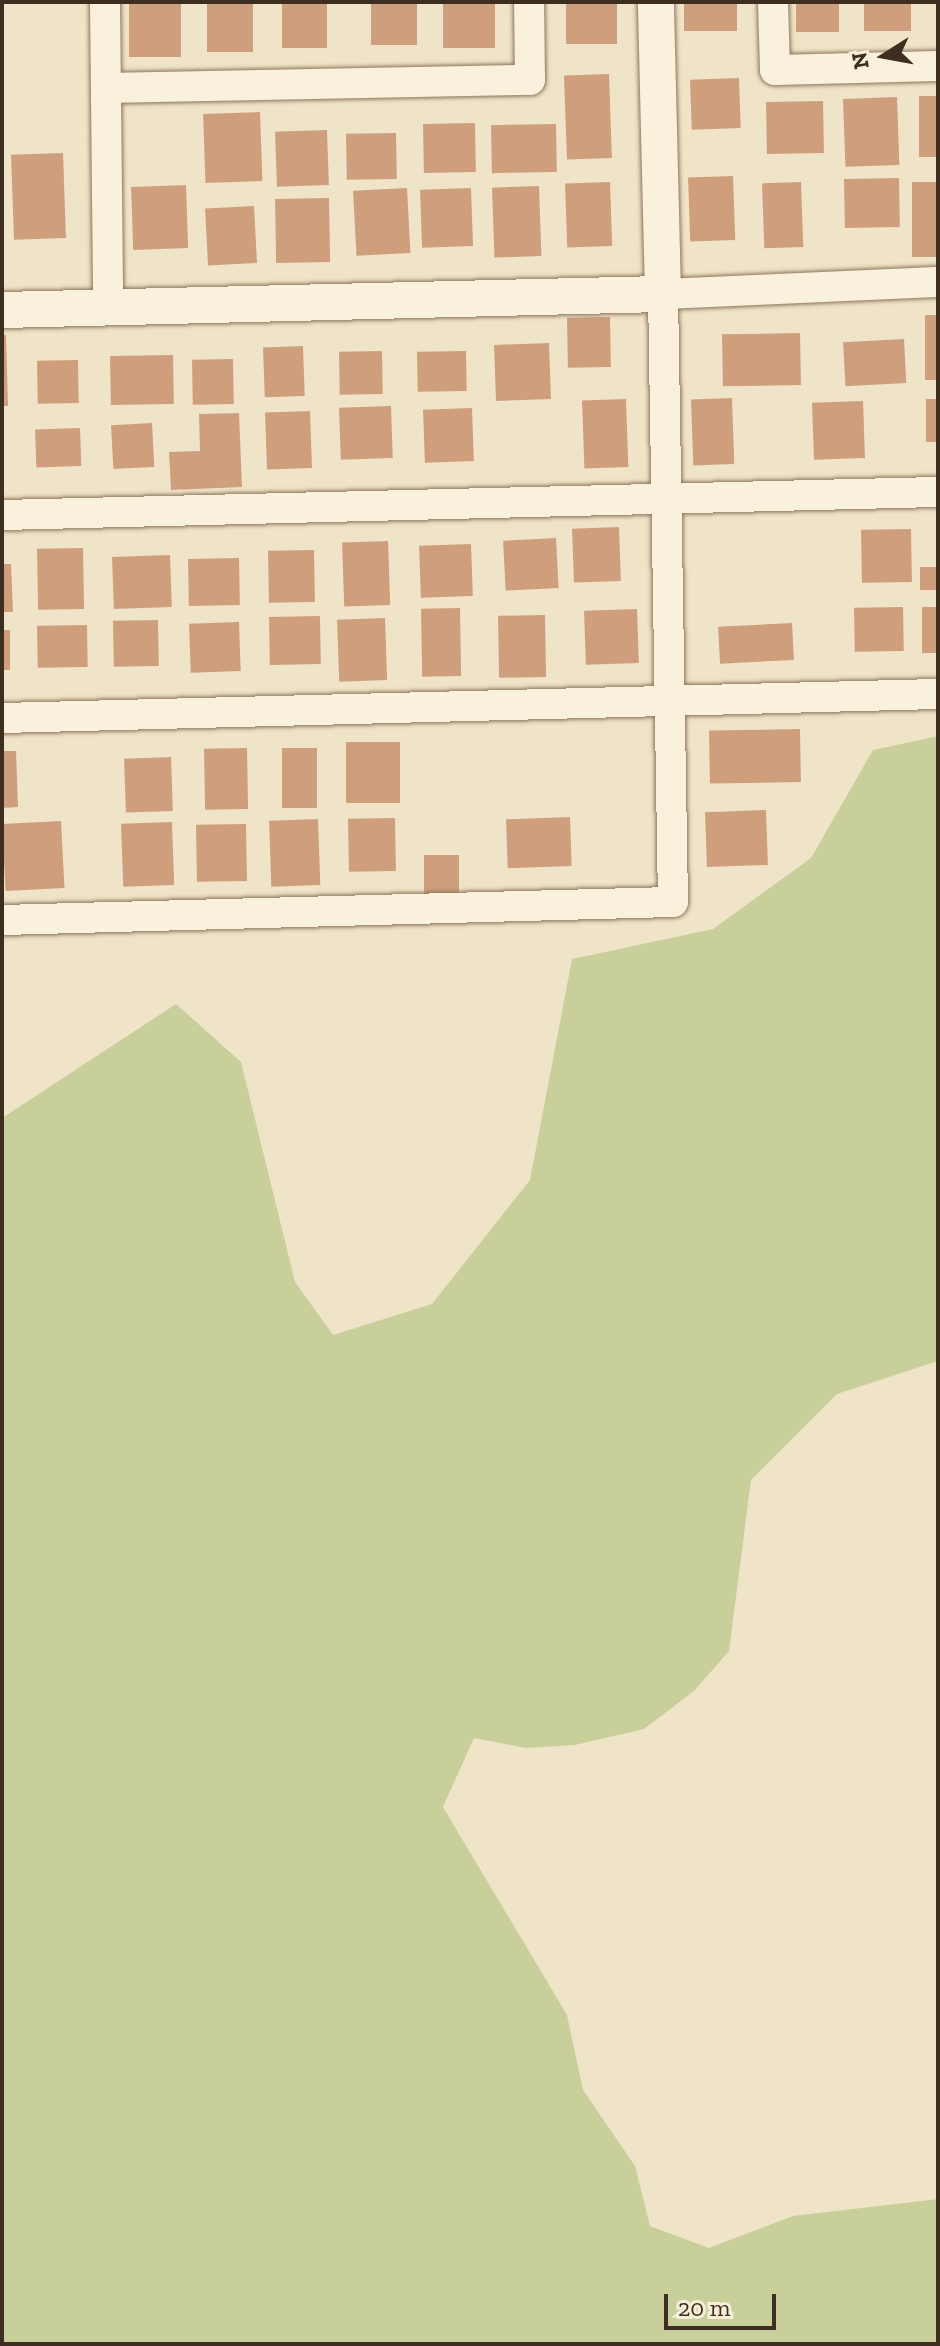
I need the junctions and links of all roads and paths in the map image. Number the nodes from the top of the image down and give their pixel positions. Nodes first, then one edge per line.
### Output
1 (105, 2) edge
2 (529, 2) edge
3 (656, 2) edge
4 (773, 2) edge
5 (938, 66) edge
6 (107, 88) junction
7 (938, 282) edge
8 (663, 294) junction
9 (108, 307) junction
10 (2, 310) edge
11 (938, 492) edge
12 (663, 499) junction
13 (2, 515) edge
14 (938, 694) edge
15 (670, 699) junction
16 (2, 718) edge
17 (2, 920) edge

1 - 6 street
2 - 6 street
3 - 8 street
4 - 5 street
6 - 9 street
7 - 8 street
8 - 9 street
8 - 12 street
9 - 10 street
11 - 12 street
12 - 13 street
12 - 15 street
14 - 15 street
15 - 16 street
15 - 17 street

